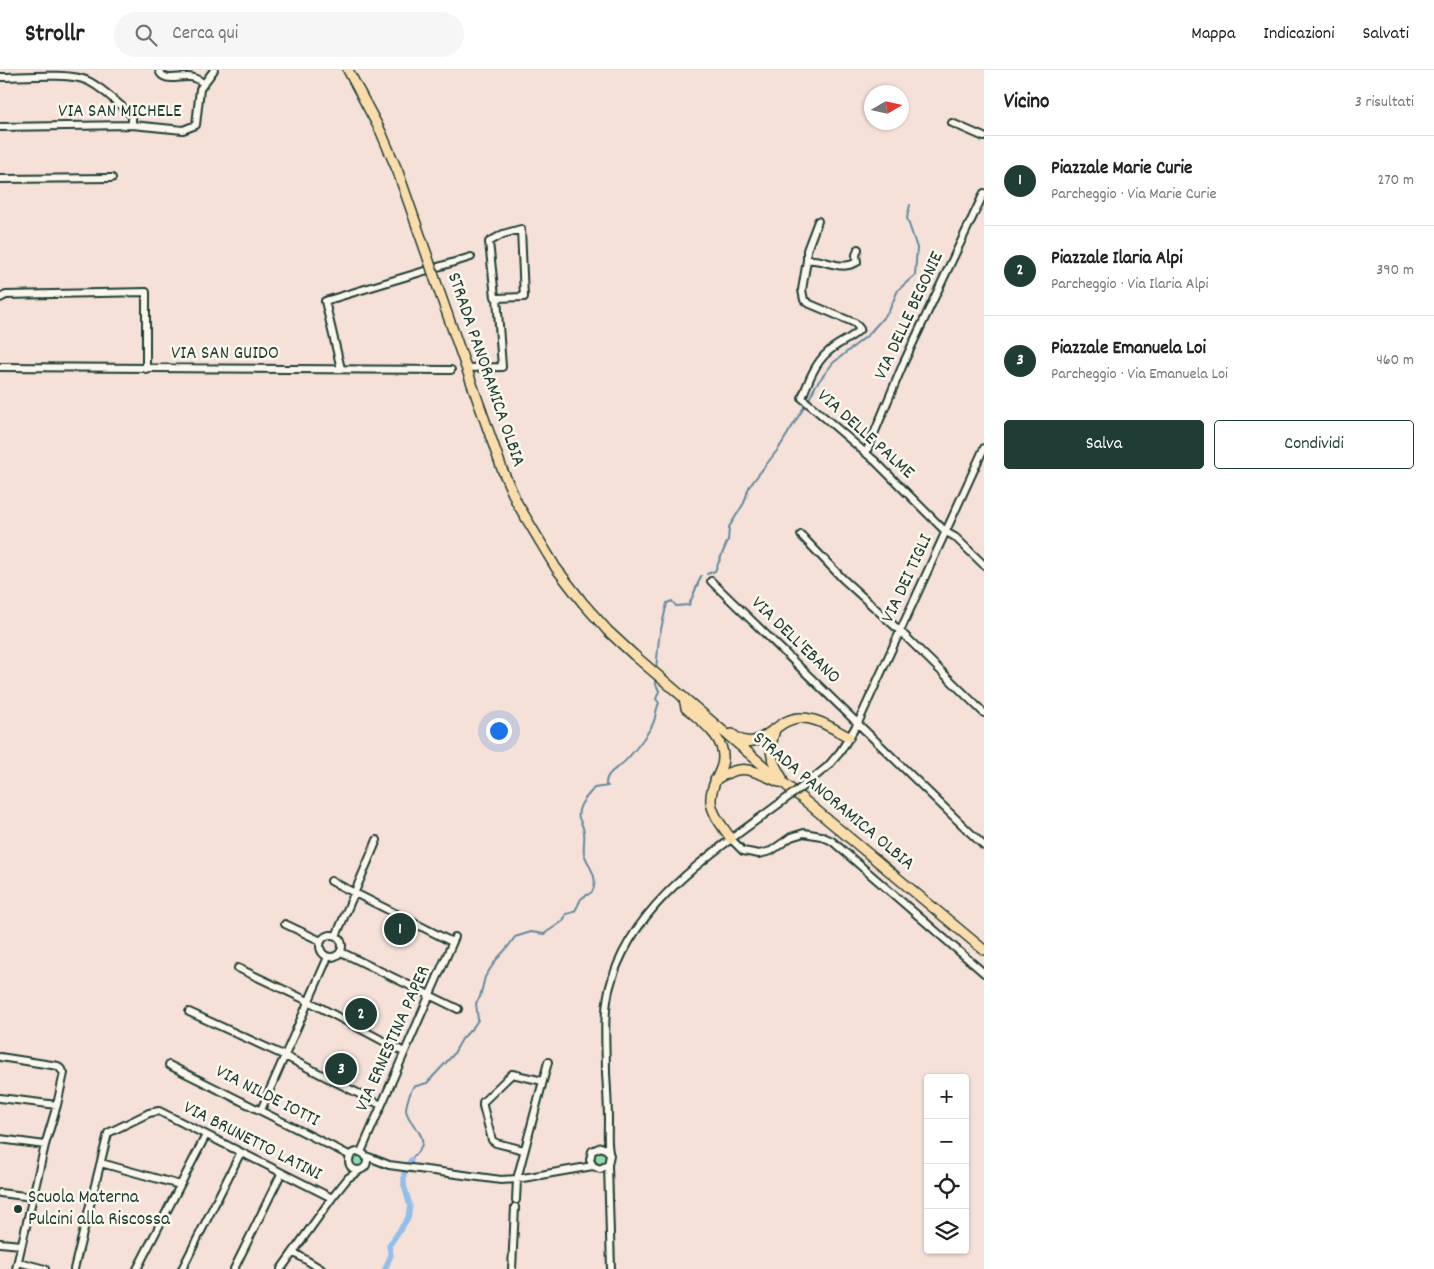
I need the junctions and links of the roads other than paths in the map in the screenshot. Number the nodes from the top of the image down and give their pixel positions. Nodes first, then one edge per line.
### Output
1 (159, 70) edge
2 (214, 70) edge
3 (348, 70) edge
4 (0, 77) edge
5 (203, 83) junction
6 (952, 123) dead end
7 (132, 125) junction
8 (0, 127) edge
9 (984, 137) edge
10 (112, 178) dead end
11 (0, 179) edge
12 (984, 192) edge
13 (818, 221) dead end
14 (858, 249) dead end
15 (471, 257) dead end
16 (807, 260) junction
17 (0, 298) edge
18 (497, 298) junction
19 (0, 368) edge
20 (146, 368) junction
21 (467, 368) junction
22 (341, 369) junction
23 (451, 370) dead end
24 (984, 448) edge
25 (866, 453) junction
26 (946, 532) junction
27 (800, 535) dead end
28 (984, 565) edge
29 (711, 581) dead end
30 (900, 630) junction
31 (682, 697) junction
32 (694, 706) junction
33 (984, 713) edge
34 (858, 723) junction
35 (774, 730) junction
36 (849, 737) junction
37 (716, 780) junction
38 (786, 785) junction
39 (731, 839) junction
40 (377, 840) dead end
41 (984, 846) edge
42 (332, 881) dead end
43 (355, 891) junction
44 (285, 924) dead end
45 (336, 936) junction
46 (321, 941) junction
47 (984, 950) edge
48 (341, 952) junction
49 (328, 957) junction
50 (238, 968) dead end
51 (984, 973) edge
52 (429, 995) junction
53 (308, 1001) junction
54 (458, 1009) dead end
55 (189, 1012) dead end
56 (404, 1052) junction
57 (284, 1056) junction
58 (0, 1057) edge
59 (548, 1062) dead end
60 (169, 1065) dead end
61 (543, 1081) junction
62 (0, 1098) edge
63 (57, 1105) junction
64 (381, 1105) junction
65 (261, 1110) junction
66 (608, 1123) junction
67 (206, 1135) junction
68 (0, 1139) edge
69 (45, 1145) junction
70 (598, 1148) junction
71 (524, 1150) junction
72 (609, 1152) junction
73 (240, 1154) junction
74 (363, 1154) junction
75 (351, 1156) junction
76 (100, 1163) junction
77 (592, 1163) junction
78 (350, 1164) junction
79 (388, 1165) junction
80 (606, 1166) junction
81 (362, 1169) junction
82 (281, 1174) junction
83 (348, 1178) junction
84 (517, 1179) junction
85 (180, 1185) junction
86 (0, 1193) edge
87 (33, 1198) junction
88 (332, 1198) junction
89 (0, 1243) edge
90 (21, 1245) junction
91 (293, 1252) junction
92 (17, 1266) edge
93 (45, 1269) edge
94 (74, 1269) edge
95 (137, 1269) edge
96 (182, 1269) edge
97 (234, 1269) edge
98 (281, 1269) edge
99 (322, 1269) edge
100 (512, 1269) edge
101 (611, 1269) edge

1 - 5 street, VIA SAN MICHELE
2 - 5 street, VIA SAN MICHELE
3 - 21 highway, STRADA PANORAMICA OLBIA, bridge
4 - 7 street
5 - 7 street, VIA SAN MICHELE
6 - 9 street
7 - 8 street, VIA SAN MICHELE
10 - 11 street
12 - 25 street, VIA DELLE BEGONIE
13 - 16 street
14 - 16 street
15 - 22 street
16 - 25 street, VIA DELLE PALME
17 - 20 street
18 - 18 street
18 - 21 street
19 - 20 street, VIA SAN GUIDO
20 - 22 street, VIA SAN GUIDO
21 - 31 highway, STRADA PANORAMICA OLBIA
22 - 23 street, VIA SAN GUIDO
24 - 26 street, VIA DEI TIGLI
25 - 26 street, VIA DELLE PALME
26 - 28 street, VIA DELLE PALME
26 - 30 street, VIA DEI TIGLI
27 - 30 street
29 - 34 street, VIA DELL'EBANO
30 - 33 street
30 - 34 street, VIA DEI TIGLI
31 - 32 highway, STRADA PANORAMICA OLBIA
31 - 37 highway
32 - 35 highway
32 - 38 highway, STRADA PANORAMICA OLBIA
34 - 36 street, VIA DEI TIGLI
34 - 41 street, VIA DELL'EBANO
35 - 36 highway
35 - 38 highway
36 - 39 street, VIA DEI TIGLI, bridge
37 - 38 highway
37 - 39 highway
38 - 47 highway, STRADA PANORAMICA OLBIA
39 - 51 street
39 - 66 street, VIA DEI TIGLI
40 - 43 street
42 - 43 street
43 - 45 street
43 - 52 street, VIA ERNESTINA PAPER
44 - 46 street
45 - 46 street
45 - 48 street
46 - 49 street
48 - 49 street
48 - 52 street
49 - 53 street
50 - 53 street
52 - 54 street
52 - 56 street, VIA ERNESTINA PAPER
53 - 56 street
53 - 57 street
55 - 57 street
56 - 64 street, VIA ERNESTINA PAPER
57 - 64 street
57 - 65 street
58 - 63 street
59 - 61 street
60 - 65 street, VIA NILDE IOTTI
61 - 71 street
61 - 71 street
62 - 63 street
63 - 69 street
64 - 74 street, VIA ERNESTINA PAPER
65 - 75 street, VIA NILDE IOTTI
66 - 70 street
66 - 72 street, VIA DEI TIGLI
67 - 73 street, VIA BRUNETTO LATINI
67 - 76 street, VIA BRUNETTO LATINI
67 - 85 street
68 - 69 street
69 - 87 street
70 - 72 street
70 - 77 street
71 - 84 street
72 - 80 street
73 - 82 street, VIA BRUNETTO LATINI
73 - 96 street
74 - 75 street
74 - 79 street
74 - 81 street
75 - 78 street
76 - 85 street
76 - 94 street
77 - 80 street
77 - 84 street
78 - 81 street
78 - 83 street
79 - 81 street
79 - 84 street
80 - 101 street
81 - 83 street
82 - 88 street, VIA BRUNETTO LATINI
82 - 97 street
83 - 88 street
84 - 100 street
85 - 95 street
86 - 87 street
87 - 90 street
88 - 91 street
89 - 90 street
90 - 92 street
91 - 98 street
91 - 99 street
92 - 93 street

